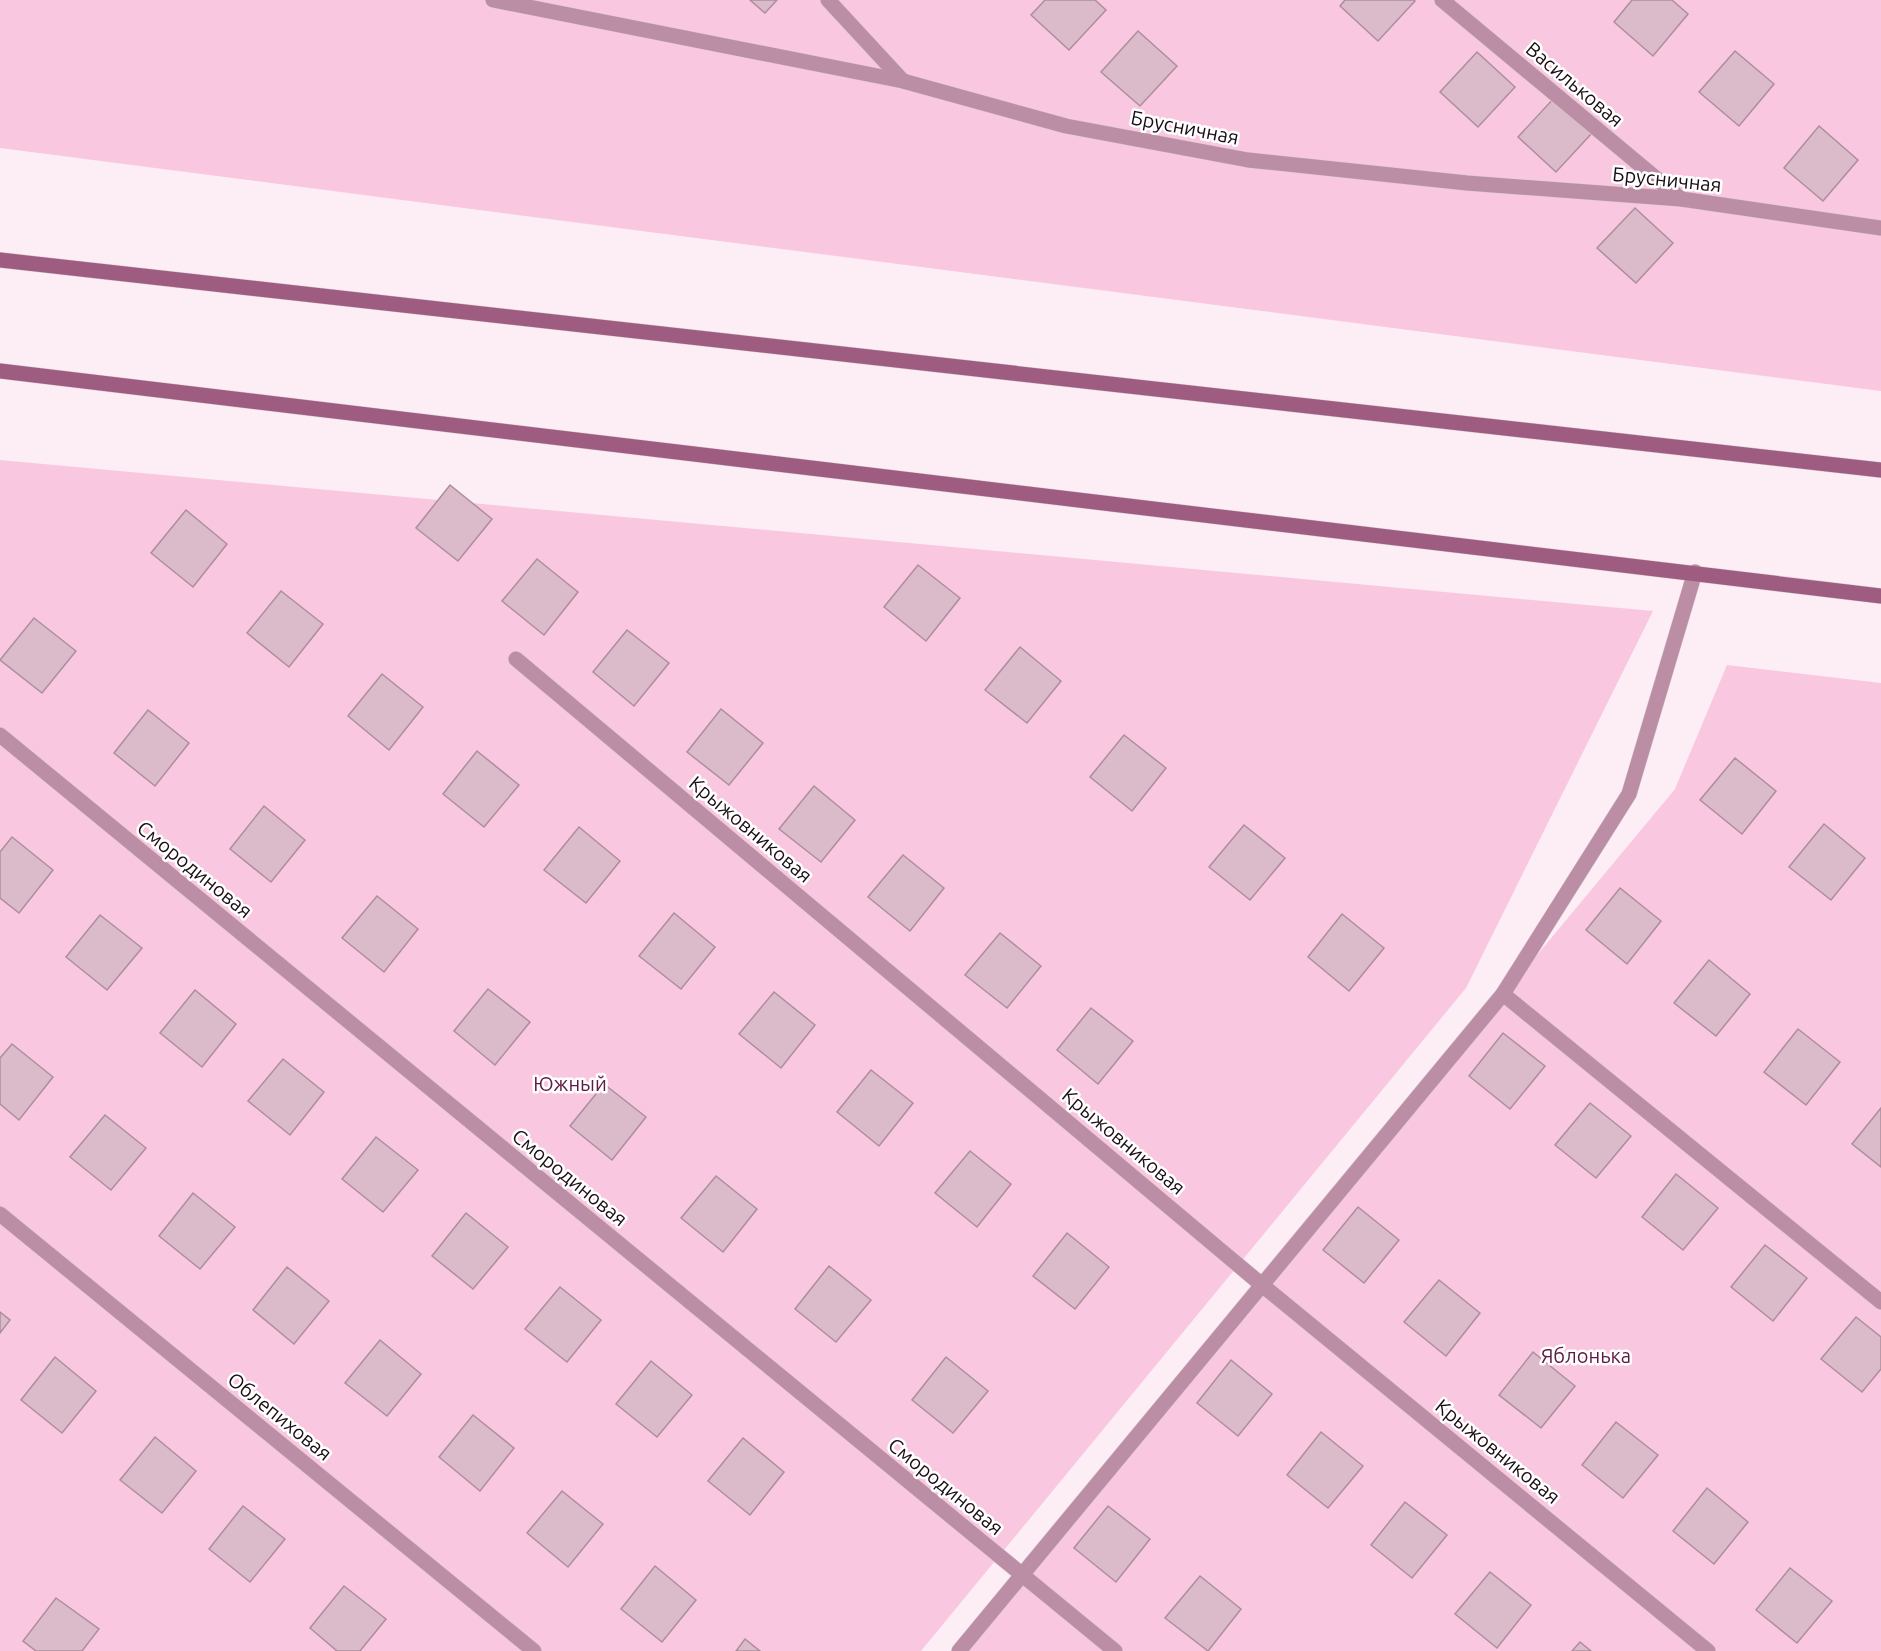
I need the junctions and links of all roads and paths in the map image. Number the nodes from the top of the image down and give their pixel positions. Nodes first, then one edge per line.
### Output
1 (493, 0) edge
2 (828, 0) edge
3 (1442, 0) edge
4 (903, 81) junction
5 (1681, 199) junction
6 (1881, 228) edge
7 (0, 260) edge
8 (0, 371) edge
9 (1881, 470) edge
10 (1695, 572) junction
11 (1881, 596) edge
12 (516, 659) dead end
13 (0, 735) edge
14 (1503, 994) junction
15 (0, 1214) edge
16 (1262, 1285) junction
17 (1881, 1302) edge
18 (1021, 1576) junction
19 (534, 1651) edge
20 (959, 1651) edge
21 (1115, 1651) edge
22 (1708, 1651) edge

1 - 4 street, Брусничная
2 - 4 street
3 - 5 street, Васильковая
4 - 5 street, Брусничная
5 - 6 street, Брусничная
7 - 9 main road
8 - 10 main road
10 - 11 main road
10 - 14 street
12 - 16 street, Крыжовниковая
13 - 18 street, Смородиновая
14 - 16 street
14 - 17 street
15 - 19 street, Облепиховая
16 - 18 street
16 - 22 street, Крыжовниковая
18 - 20 street
18 - 21 street, Смородиновая

